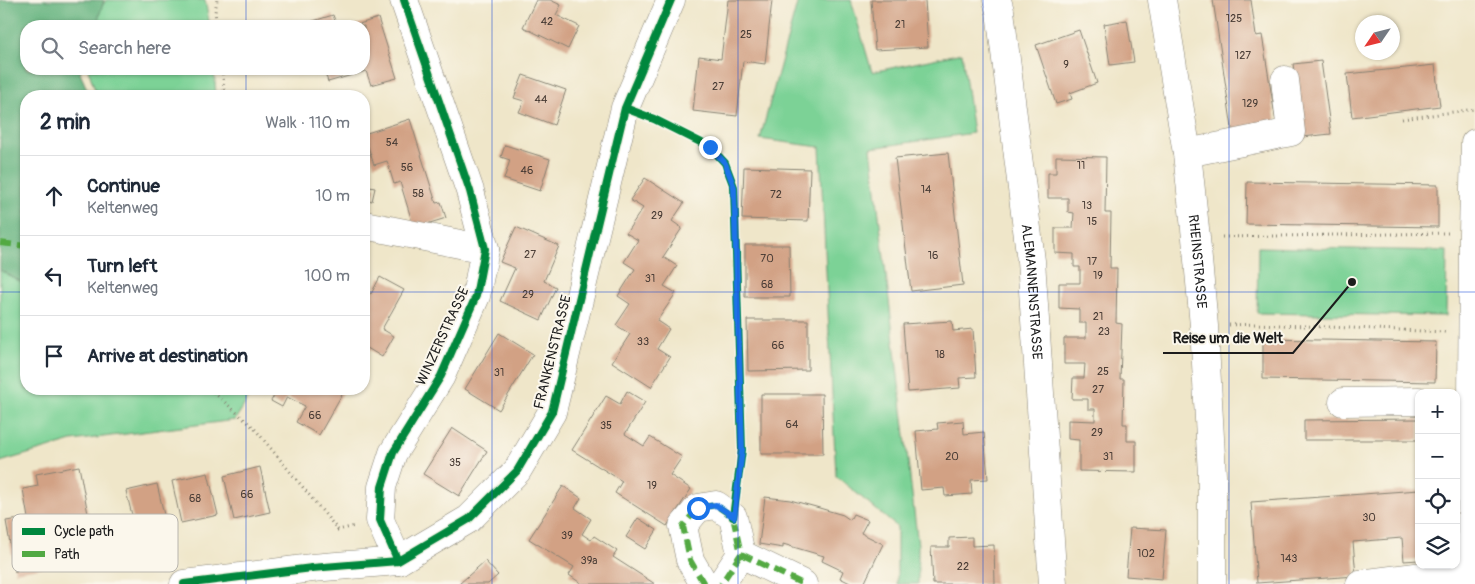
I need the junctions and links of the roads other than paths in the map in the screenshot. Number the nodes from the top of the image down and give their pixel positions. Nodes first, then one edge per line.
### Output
1 (404, 0) edge
2 (426, 0) edge
3 (671, 0) edge
4 (997, 0) edge
5 (1162, 0) edge
6 (417, 36) junction
7 (1285, 80) dead end
8 (1475, 143) edge
9 (1187, 153) junction
10 (370, 226) edge
11 (485, 249) junction
12 (1415, 401) edge
13 (1468, 401) edge
14 (1343, 402) dead end
15 (1473, 475) edge
16 (742, 554) junction
17 (398, 561) junction
18 (1471, 577) edge
19 (184, 584) edge
20 (704, 584) edge
21 (722, 584) edge
22 (803, 584) edge
23 (1053, 584) edge
24 (1212, 584) edge
25 (1360, 584) edge

1 - 6 street, WINZERSTRASSE
2 - 6 street
3 - 17 street, FRANKENSTRASSE
4 - 23 street, ALEMANNENSTRASSE
5 - 9 street, RHEINSTRASSE
6 - 11 street, WINZERSTRASSE
7 - 9 street
8 - 13 street
9 - 24 street, RHEINSTRASSE
10 - 11 street
11 - 17 street, WINZERSTRASSE
12 - 14 street
13 - 15 street
15 - 18 street
16 - 20 street
16 - 21 street
16 - 22 street
17 - 19 street, FRANKENSTRASSE
18 - 25 street

